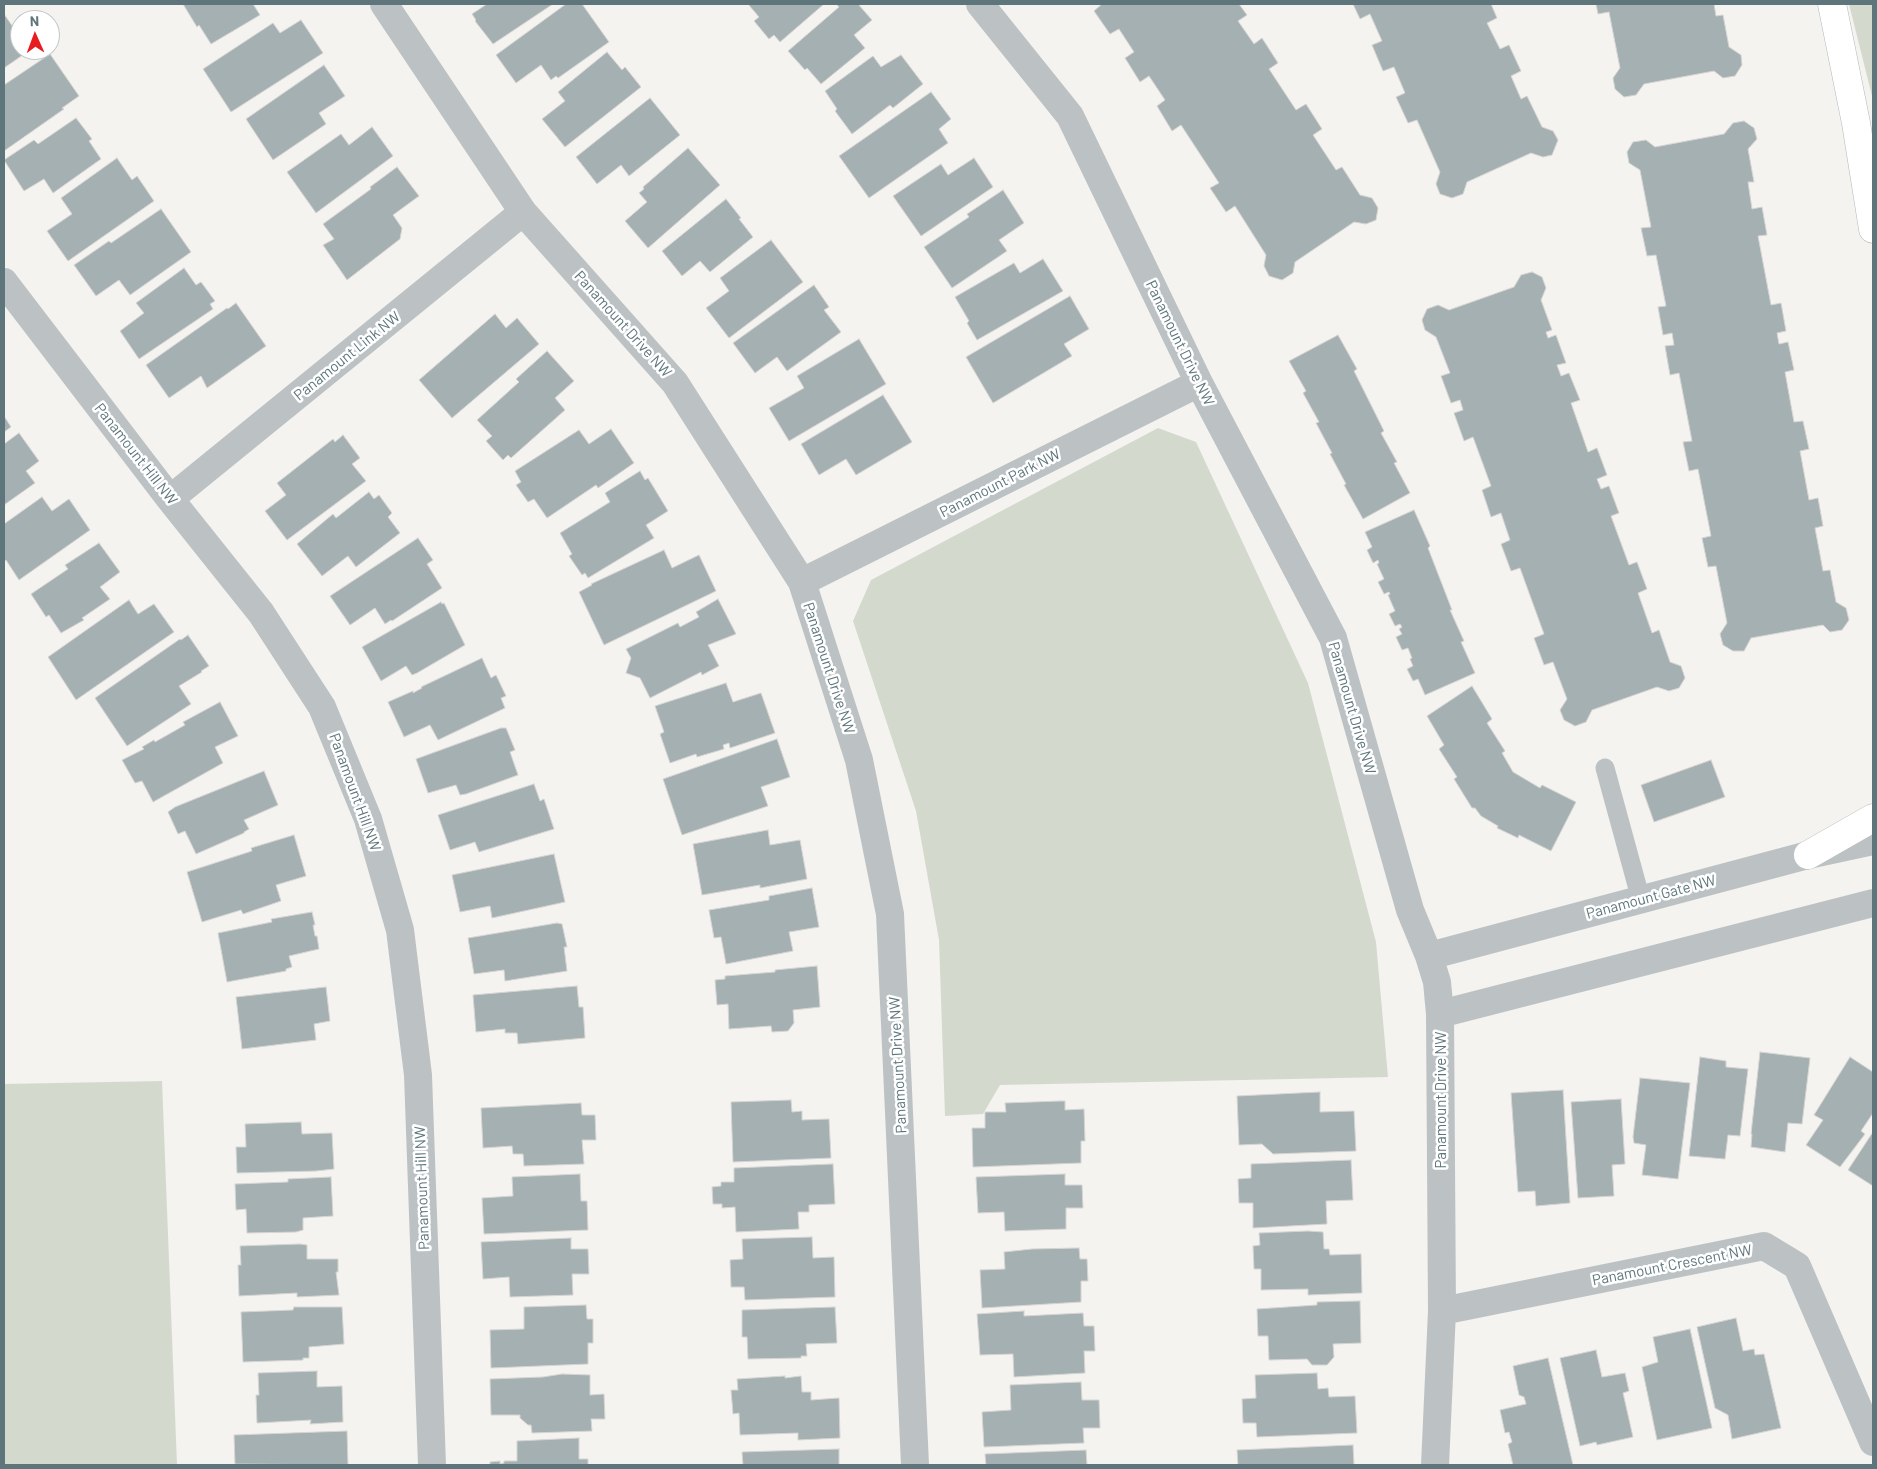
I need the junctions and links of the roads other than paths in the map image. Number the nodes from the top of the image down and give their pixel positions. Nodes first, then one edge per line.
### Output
1 (384, 4) edge
2 (980, 4) edge
3 (1832, 4) edge
4 (1856, 123) junction
5 (1873, 156) edge
6 (523, 212) junction
7 (1873, 229) edge
8 (4, 282) edge
9 (1199, 384) junction
10 (170, 499) junction
11 (802, 582) junction
12 (1605, 768) dead end
13 (1873, 818) edge
14 (1873, 840) edge
15 (1808, 855) junction
16 (1641, 900) junction
17 (1873, 903) edge
18 (1428, 956) junction
19 (1440, 1014) junction
20 (1442, 1311) junction
21 (1873, 1442) edge
22 (432, 1465) edge
23 (915, 1465) edge
24 (1435, 1465) edge

1 - 6 street, Panamount Drive NW
2 - 9 street, Panamount Drive NW
3 - 4 main road
4 - 5 main road
4 - 7 main road
6 - 10 street, Panamount Link NW
6 - 11 street, Panamount Drive NW
8 - 10 street, Panamount Hill NW
9 - 11 street, Panamount Park NW
9 - 18 street, Panamount Drive NW
10 - 22 street, Panamount Hill NW
11 - 23 street, Panamount Drive NW
12 - 16 lane
13 - 15 main road
14 - 15 street, Panamount Gate NW
15 - 16 street, Panamount Gate NW
16 - 18 street, Panamount Gate NW
17 - 19 street
18 - 19 street, Panamount Drive NW
19 - 20 street, Panamount Drive NW
20 - 21 street, Panamount Crescent NW
20 - 24 street, Panamount Drive NW

